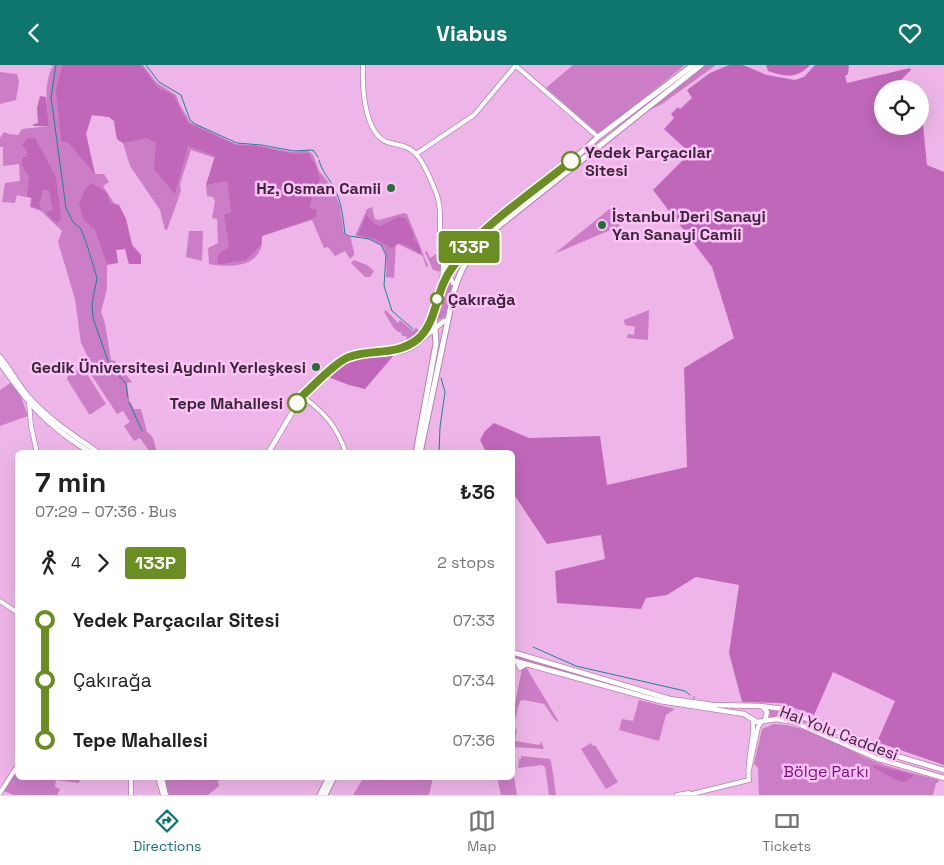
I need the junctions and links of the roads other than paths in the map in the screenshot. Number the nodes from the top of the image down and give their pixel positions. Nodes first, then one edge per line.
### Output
1 (363, 65) edge
2 (516, 65) edge
3 (693, 65) edge
4 (701, 65) edge
5 (598, 137) junction
6 (602, 142) junction
7 (416, 154) junction
8 (442, 257) junction
9 (444, 262) junction
10 (455, 264) junction
11 (448, 273) junction
12 (453, 283) junction
13 (442, 284) junction
14 (454, 291) junction
15 (439, 292) junction
16 (436, 300) junction
17 (434, 316) junction
18 (446, 319) junction
19 (436, 329) junction
20 (423, 339) junction
21 (436, 344) junction
22 (368, 353) junction
23 (0, 357) edge
24 (0, 363) edge
25 (302, 396) junction
26 (29, 402) junction
27 (40, 414) junction
28 (30, 419) junction
29 (36, 450) edge
30 (87, 450) edge
31 (95, 450) edge
32 (270, 450) edge
33 (345, 450) edge
34 (417, 450) edge
35 (421, 450) edge
36 (0, 601) edge
37 (15, 611) edge
38 (515, 653) edge
39 (515, 660) edge
40 (759, 706) junction
41 (752, 718) junction
42 (764, 721) junction
43 (15, 770) edge
44 (944, 770) edge
45 (944, 778) edge
46 (131, 780) edge
47 (161, 780) edge
48 (161, 780) edge
49 (327, 780) edge
50 (332, 780) edge
51 (749, 780) junction
52 (0, 793) edge
53 (694, 794) edge
54 (131, 795) edge
55 (165, 795) edge
56 (320, 795) edge
57 (325, 795) edge
58 (677, 795) edge
59 (688, 795) edge

1 - 7 street
2 - 5 street
2 - 7 street
3 - 5 main road
4 - 6 main road
5 - 6 main road
5 - 10 main road
6 - 14 main road
7 - 8 street
8 - 9 street
8 - 15 street
9 - 10 street
9 - 11 street
10 - 11 main road
11 - 12 street
11 - 13 main road
12 - 13 main road
12 - 14 main road
13 - 15 main road
14 - 18 main road
15 - 16 main road
16 - 17 main road
16 - 22 main road
17 - 18 main road
17 - 19 main road
18 - 19 main road
18 - 35 main road
19 - 20 main road
19 - 21 main road
20 - 21 main road
20 - 22 main road
21 - 34 main road
22 - 25 main road
23 - 31 main road
24 - 26 main road
25 - 32 main road
25 - 33 street
26 - 27 main road
26 - 28 street
27 - 28 street
27 - 30 main road
28 - 29 street
36 - 37 street
38 - 40 main road, Hal Yolu Caddesi
39 - 41 main road
40 - 41 main road
40 - 42 main road
40 - 44 main road, Hal Yolu Caddesi
41 - 42 main road
41 - 51 street, Hal Yolu Caddesi
42 - 45 main road, Hal Yolu Caddesi
42 - 51 street, Hal Yolu Caddesi
43 - 52 street
46 - 54 street
47 - 55 street
48 - 55 street
49 - 56 main road
50 - 57 main road
51 - 53 street
53 - 58 street
53 - 59 street

